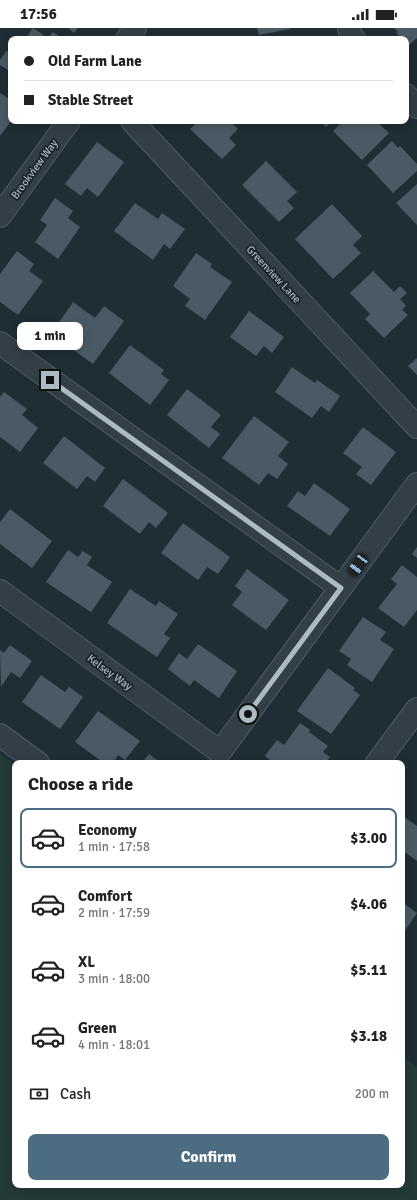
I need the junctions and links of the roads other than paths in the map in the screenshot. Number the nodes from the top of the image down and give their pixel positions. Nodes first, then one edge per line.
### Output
1 (409, 98) edge
2 (417, 107) edge
3 (67, 124) edge
4 (135, 124) edge
5 (0, 216) edge
6 (0, 343) edge
7 (417, 427) edge
8 (417, 484) edge
9 (341, 588) junction
10 (0, 591) edge
11 (417, 709) edge
12 (0, 735) edge
13 (34, 760) edge
14 (378, 760) edge

1 - 2 street
3 - 5 street, Brookview Way
4 - 7 street, Greenview Lane
6 - 9 street
8 - 9 street
9 - 10 street, Kelsey Way
11 - 14 street
12 - 13 street

